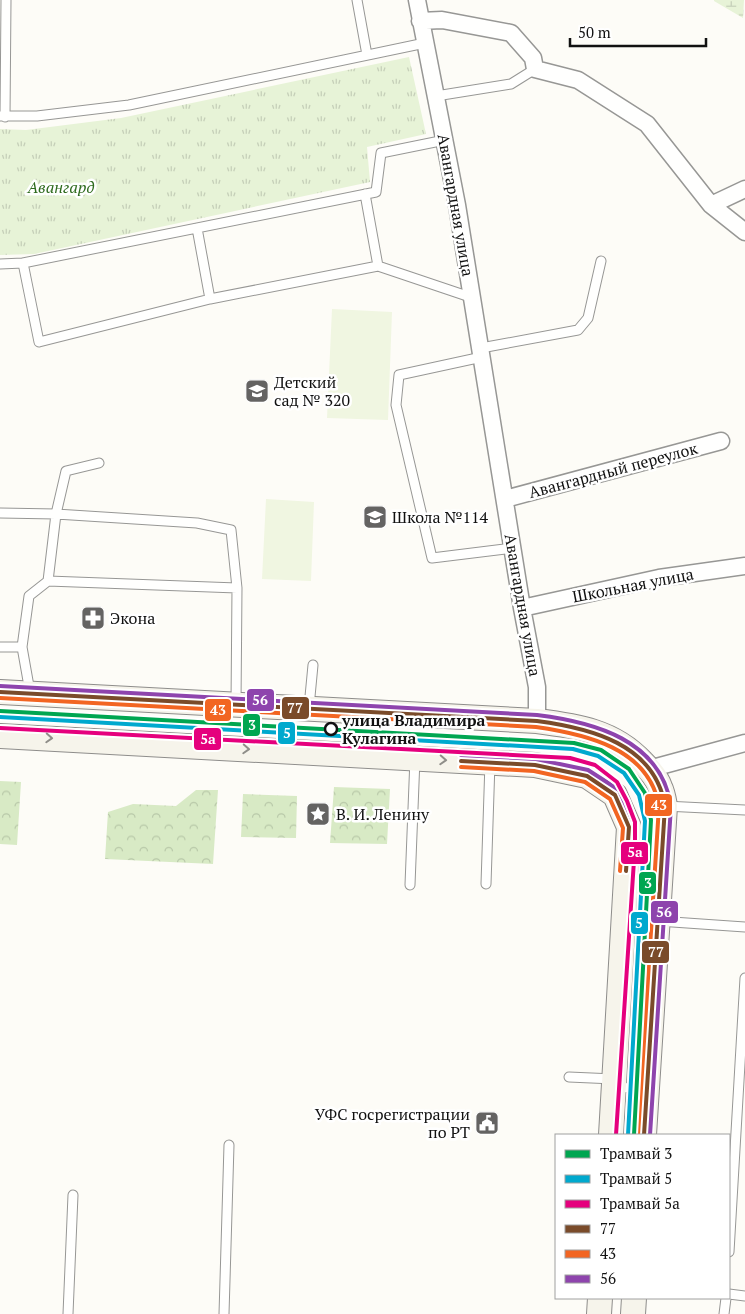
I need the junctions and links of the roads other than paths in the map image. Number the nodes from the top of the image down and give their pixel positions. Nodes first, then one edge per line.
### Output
1 (6, 0) edge
2 (357, 0) edge
3 (417, 0) edge
4 (420, 21) junction
5 (425, 43) junction
6 (367, 55) junction
7 (536, 70) junction
8 (436, 96) junction
9 (2, 116) edge
10 (445, 140) junction
11 (745, 189) edge
12 (365, 194) junction
13 (711, 205) junction
14 (196, 228) junction
15 (745, 232) edge
16 (601, 261) dead end
17 (23, 263) junction
18 (0, 264) edge
19 (378, 266) junction
20 (472, 298) junction
21 (210, 299) junction
22 (481, 353) junction
23 (722, 441) dead end
24 (99, 464) dead end
25 (505, 499) junction
26 (0, 513) edge
27 (56, 514) junction
28 (513, 548) junction
29 (745, 566) edge
30 (48, 581) junction
31 (237, 588) junction
32 (522, 608) junction
33 (0, 647) edge
34 (22, 647) junction
35 (313, 665) dead end
36 (0, 692) edge
37 (30, 693) junction
38 (236, 704) junction
39 (309, 708) junction
40 (537, 721) junction
41 (0, 736) edge
42 (745, 743) edge
43 (415, 758) junction
44 (490, 762) junction
45 (648, 769) junction
46 (665, 806) junction
47 (745, 810) edge
48 (486, 884) dead end
49 (410, 885) dead end
50 (658, 921) junction
51 (745, 927) edge
52 (745, 978) edge
53 (569, 1077) dead end
54 (614, 1083) junction
55 (647, 1089) junction
56 (741, 1112) edge
57 (611, 1134) edge
58 (644, 1134) edge
59 (229, 1145) dead end
60 (731, 1167) edge
61 (73, 1194) dead end
62 (730, 1210) edge
63 (730, 1294) edge
64 (745, 1296) edge
65 (600, 1299) edge
66 (634, 1299) edge
67 (726, 1299) edge
68 (68, 1314) edge
69 (224, 1314) edge
70 (599, 1314) edge
71 (633, 1314) edge
72 (724, 1314) edge

1 - 9 lane
2 - 6 lane
3 - 4 street, Авангардная улица
4 - 5 street, Авангардная улица
4 - 7 street
5 - 6 lane
5 - 8 street, Авангардная улица
6 - 9 lane
7 - 8 lane
7 - 13 street
8 - 10 street, Авангардная улица
10 - 12 lane
10 - 20 street, Авангардная улица
11 - 13 street
12 - 14 lane
12 - 19 lane
13 - 15 street
14 - 17 lane
14 - 21 lane
16 - 22 lane
17 - 18 lane
17 - 21 lane
19 - 20 lane
19 - 21 lane
20 - 22 street, Авангардная улица
22 - 25 street, Авангардная улица
22 - 28 lane
23 - 25 street, Авангардный переулок
24 - 27 lane
25 - 28 street, Авангардная улица
26 - 27 lane
27 - 30 lane
27 - 31 lane
28 - 32 street, Авангардная улица
29 - 32 street, Школьная улица
30 - 31 lane
30 - 34 lane
31 - 38 lane
32 - 40 street, Авангардная улица
33 - 34 lane
34 - 37 lane
35 - 39 lane
36 - 37 main road
37 - 38 main road
38 - 39 main road
39 - 40 main road
40 - 45 main road
41 -> 43 main road
42 - 45 street
43 -> 44 main road
43 - 49 lane
44 - 48 lane
44 - 54 main road
45 - 46 main road
46 - 47 lane
46 - 50 main road
50 - 51 lane
50 - 55 main road
52 - 56 lane
53 - 54 lane
54 - 55 lane
54 - 57 main road
55 - 58 main road
56 - 60 lane
59 - 69 lane
60 - 62 lane
61 - 68 lane
63 - 64 lane
65 - 70 main road
66 - 71 main road
67 - 72 lane

